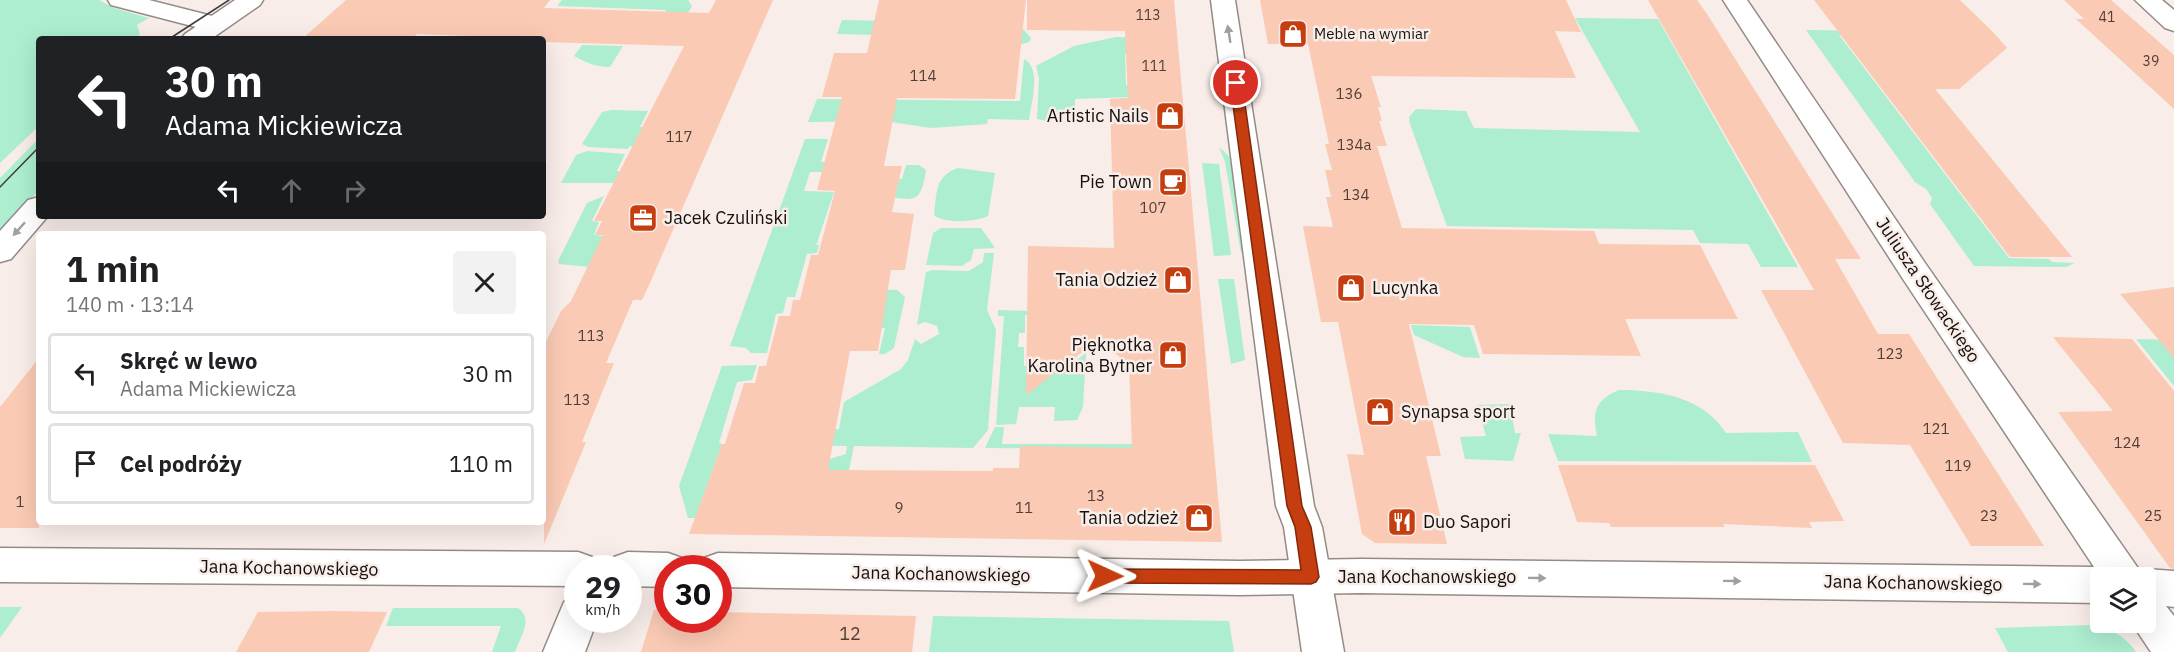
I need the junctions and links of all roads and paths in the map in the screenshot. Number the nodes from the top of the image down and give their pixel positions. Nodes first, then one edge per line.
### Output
1 (120, 0) edge
2 (251, 0) edge
3 (1223, 0) edge
4 (1736, 0) edge
5 (2147, 0) edge
6 (2174, 23) edge
7 (215, 24) junction
8 (198, 36) edge
9 (36, 210) edge
10 (0, 251) edge
11 (0, 565) edge
12 (2116, 567) edge
13 (564, 568) edge
14 (732, 570) edge
15 (1311, 577) junction
16 (2090, 585) edge
17 (2156, 588) edge
18 (2174, 589) edge
19 (2156, 625) edge
20 (571, 633) edge
21 (2174, 650) edge
22 (564, 652) edge
23 (1323, 652) edge

1 - 7 street
2 - 7 street
15 -> 3 street
4 - 12 street, Juliusza Słowackiego
5 - 6 street
7 - 8 street
9 -> 10 street
11 - 13 street, Jana Kochanowskiego
14 - 15 street, Jana Kochanowskiego
15 -> 16 street, Jana Kochanowskiego
15 - 23 street
17 - 18 street
19 - 21 street
20 - 22 street

